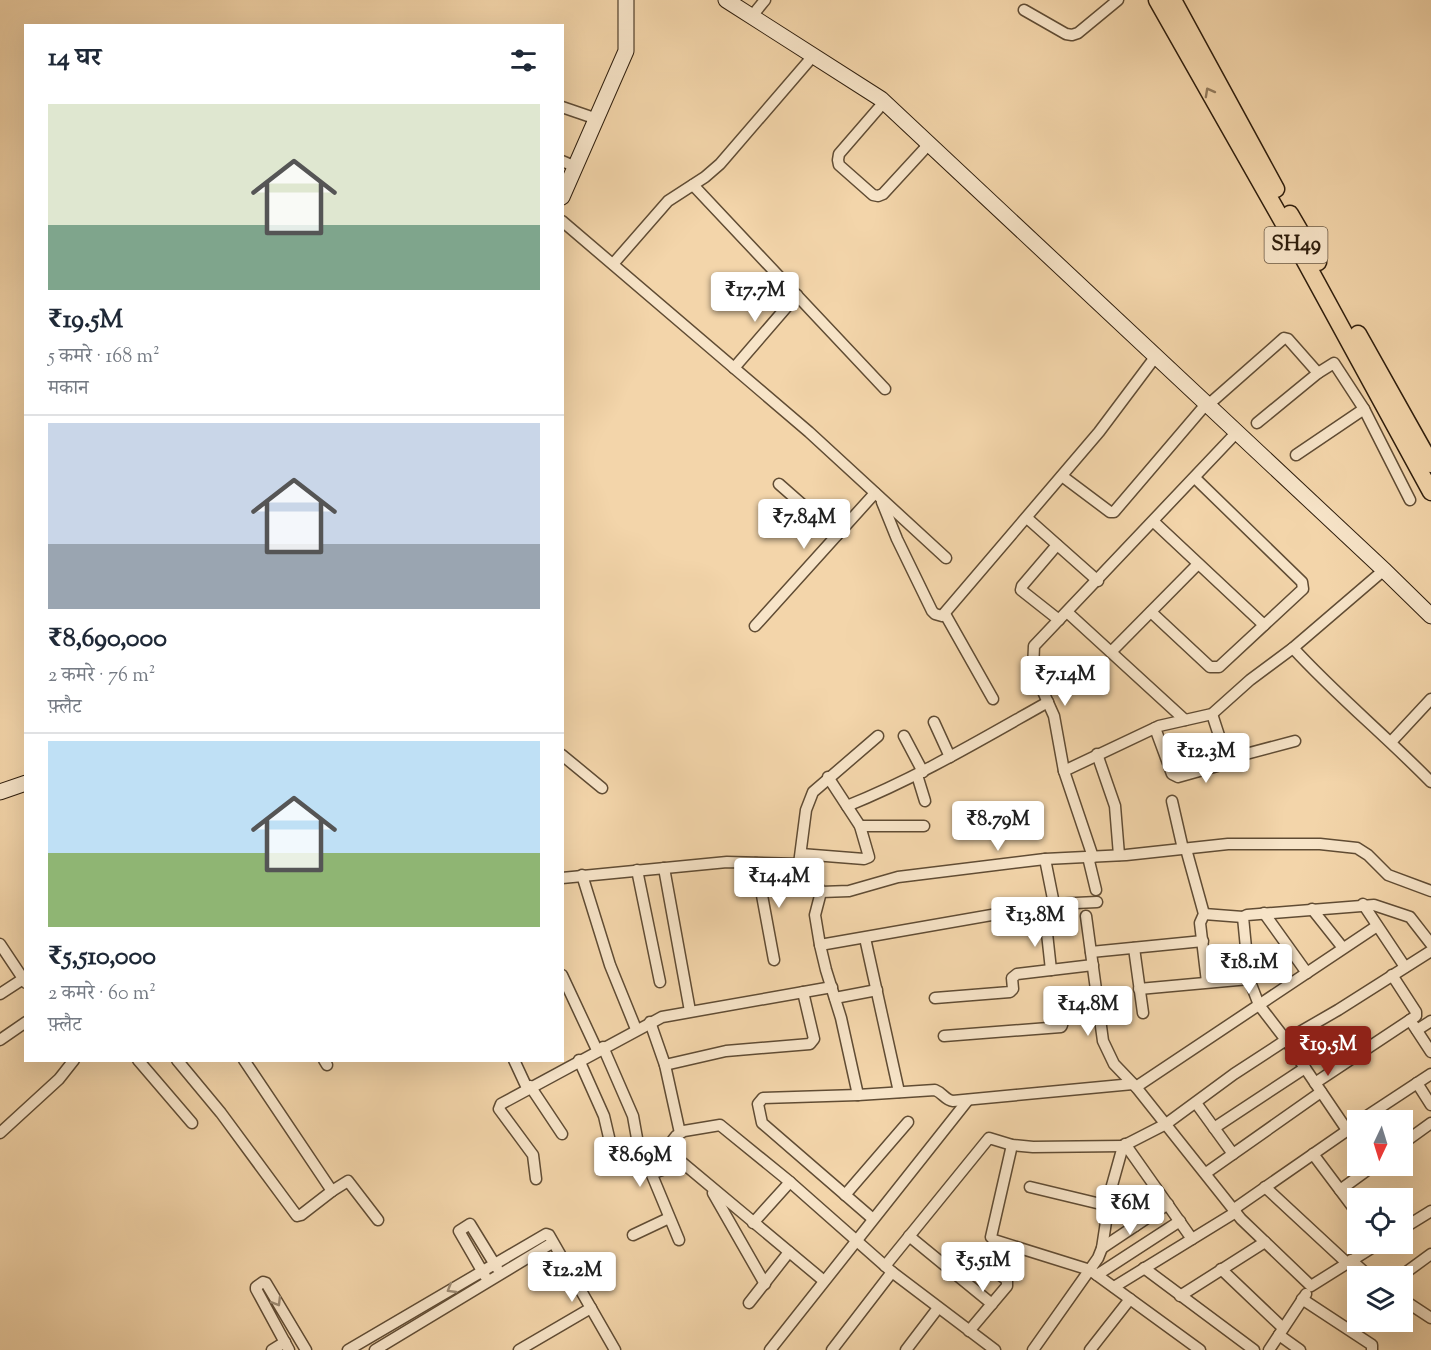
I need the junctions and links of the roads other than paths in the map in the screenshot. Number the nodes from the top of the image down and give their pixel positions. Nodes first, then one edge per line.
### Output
1 (626, 0) edge
2 (726, 0) edge
3 (765, 0) edge
4 (1118, 0) edge
5 (1157, 0) edge
6 (1173, 0) edge
7 (1024, 10) dead end
8 (752, 16) junction
9 (813, 56) junction
10 (884, 102) junction
11 (564, 108) edge
12 (597, 119) junction
13 (929, 144) junction
14 (569, 164) edge
15 (693, 184) junction
16 (564, 188) edge
17 (564, 223) edge
18 (613, 264) junction
19 (797, 295) junction
20 (1156, 356) junction
21 (734, 368) junction
22 (1318, 373) junction
23 (885, 389) dead end
24 (1207, 404) junction
25 (1364, 409) junction
26 (1257, 423) dead end
27 (1237, 432) junction
28 (1405, 444) junction
29 (1296, 455) dead end
30 (1389, 456) junction
31 (1431, 464) edge
32 (1062, 476) junction
33 (1195, 478) junction
34 (779, 484) dead end
35 (1431, 492) edge
36 (878, 496) junction
37 (1410, 500) dead end
38 (1027, 518) junction
39 (1154, 522) junction
40 (837, 535) junction
41 (1057, 545) junction
42 (946, 558) dead end
43 (1198, 564) junction
44 (1384, 570) junction
45 (1098, 581) junction
46 (1067, 612) junction
47 (1151, 612) junction
48 (945, 614) junction
49 (1431, 616) edge
50 (1059, 620) junction
51 (1264, 625) junction
52 (755, 626) dead end
53 (1293, 648) junction
54 (1111, 652) junction
55 (993, 699) dead end
56 (1431, 699) edge
57 (1048, 702) junction
58 (1212, 714) junction
59 (1185, 720) junction
60 (934, 722) dead end
61 (1155, 728) junction
62 (878, 736) dead end
63 (904, 736) dead end
64 (1295, 741) dead end
65 (1391, 742) junction
66 (1097, 754) junction
67 (564, 757) edge
68 (950, 757) junction
69 (1227, 759) junction
70 (1064, 771) junction
71 (920, 773) junction
72 (828, 777) junction
73 (1431, 782) edge
74 (24, 784) edge
75 (602, 788) dead end
76 (0, 792) edge
77 (926, 801) dead end
78 (1172, 801) dead end
79 (847, 806) junction
80 (860, 826) junction
81 (924, 826) dead end
82 (1185, 849) junction
83 (1119, 855) junction
84 (1091, 857) junction
85 (800, 859) junction
86 (1045, 859) junction
87 (756, 863) junction
88 (664, 868) junction
89 (637, 870) junction
90 (582, 875) junction
91 (564, 878) edge
92 (1096, 890) dead end
93 (1431, 891) edge
94 (821, 892) junction
95 (1097, 902) dead end
96 (1054, 904) junction
97 (1363, 904) junction
98 (1312, 909) junction
99 (1264, 913) junction
100 (1203, 914) junction
101 (1086, 916) dead end
102 (1243, 917) junction
103 (1046, 924) dead end
104 (1377, 926) junction
105 (865, 938) junction
106 (1203, 941) junction
107 (0, 944) edge
108 (1431, 944) edge
109 (820, 945) junction
110 (1134, 948) junction
111 (1343, 948) junction
112 (1431, 951) edge
113 (1091, 952) junction
114 (774, 960) dead end
115 (1093, 965) junction
116 (1405, 967) junction
117 (1051, 970) junction
118 (1307, 973) junction
119 (1392, 975) junction
120 (1249, 978) junction
121 (564, 979) edge
122 (24, 981) edge
123 (660, 982) dead end
124 (1207, 982) junction
125 (1139, 989) junction
126 (877, 990) junction
127 (834, 992) junction
128 (803, 993) junction
129 (0, 994) edge
130 (935, 999) dead end
131 (1259, 1005) junction
132 (1098, 1006) junction
133 (690, 1011) junction
134 (1143, 1013) dead end
135 (1431, 1021) edge
136 (650, 1022) junction
137 (24, 1024) edge
138 (1413, 1025) junction
139 (636, 1029) junction
140 (944, 1036) dead end
141 (0, 1040) edge
142 (1286, 1040) junction
143 (600, 1049) junction
144 (1431, 1052) edge
145 (579, 1060) junction
146 (72, 1062) edge
147 (140, 1062) edge
148 (179, 1062) edge
149 (245, 1062) edge
150 (515, 1062) edge
151 (665, 1065) junction
152 (1305, 1068) junction
153 (1431, 1074) edge
154 (1417, 1083) junction
155 (1135, 1086) junction
156 (529, 1087) junction
157 (1318, 1087) junction
158 (899, 1092) junction
159 (858, 1095) junction
160 (968, 1100) junction
161 (1196, 1102) junction
162 (1431, 1105) edge
163 (1376, 1110) edge
164 (908, 1122) dead end
165 (192, 1123) dead end
166 (1431, 1123) edge
167 (1166, 1124) junction
168 (1214, 1128) junction
169 (1347, 1130) joint
170 (0, 1133) edge
171 (680, 1133) junction
172 (562, 1134) dead end
173 (1413, 1136) edge
174 (1012, 1145) junction
175 (1124, 1145) junction
176 (610, 1146) dead end
177 (666, 1149) junction
178 (1233, 1154) junction
179 (1313, 1154) junction
180 (682, 1163) junction
181 (1206, 1173) junction
182 (1359, 1176) edge
183 (536, 1179) dead end
184 (790, 1182) junction
185 (709, 1187) junction
186 (1030, 1187) dead end
187 (1265, 1187) junction
188 (1112, 1189) junction
189 (1340, 1190) junction
190 (332, 1191) junction
191 (845, 1195) junction
192 (1347, 1199) edge
193 (1168, 1204) junction
194 (1109, 1206) junction
195 (1235, 1210) junction
196 (1431, 1211) edge
197 (669, 1218) junction
198 (873, 1219) junction
199 (378, 1220) dead end
200 (1179, 1221) junction
201 (1413, 1222) edge
202 (753, 1223) junction
203 (1135, 1226) junction
204 (633, 1235) dead end
205 (909, 1236) junction
206 (1192, 1239) junction
207 (679, 1240) dead end
208 (856, 1240) junction
209 (1265, 1242) junction
210 (552, 1243) junction
211 (1102, 1248) junction
212 (789, 1252) junction
213 (1362, 1254) edge
214 (1431, 1254) edge
215 (976, 1258) dead end
216 (1349, 1262) junction
217 (494, 1264) junction
218 (1354, 1266) edge
219 (1413, 1267) edge
220 (1144, 1268) junction
221 (889, 1269) junction
222 (1221, 1269) junction
223 (482, 1270) junction
224 (1094, 1272) junction
225 (501, 1274) junction
226 (489, 1281) junction
227 (824, 1281) junction
228 (765, 1284) junction
229 (1311, 1286) junction
230 (1114, 1287) junction
231 (1180, 1296) junction
232 (1130, 1299) junction
233 (1302, 1299) junction
234 (749, 1303) dead end
235 (992, 1304) junction
236 (1413, 1306) edge
237 (591, 1308) junction
238 (938, 1308) junction
239 (414, 1311) junction
240 (1431, 1318) edge
241 (422, 1322) junction
242 (969, 1331) junction
243 (1281, 1332) junction
244 (287, 1346) edge
245 (272, 1350) edge
246 (306, 1350) edge
247 (348, 1350) edge
248 (375, 1350) edge
249 (519, 1350) edge
250 (615, 1350) edge
251 (770, 1350) edge
252 (832, 1350) edge
253 (906, 1350) edge
254 (995, 1350) edge
255 (1033, 1350) edge
256 (1090, 1350) edge
257 (1200, 1350) edge
258 (1254, 1350) edge
259 (1269, 1350) edge
260 (1300, 1350) edge
261 (1372, 1350) edge

1 - 12 street
2 - 8 street
3 - 8 street
4 - 7 street
28 -> 5 main road, SH49
6 - 31 main road, SH49
8 - 9 street
9 - 10 street
9 - 15 street
10 - 13 street
10 - 13 street
11 - 12 street
12 - 14 street
13 - 20 street
14 - 16 street
15 - 18 street
15 - 19 street
17 - 18 street
18 - 21 street
19 - 21 street
19 - 23 street
20 - 24 street
20 - 32 street
21 - 36 street
22 - 24 street
22 - 25 street
22 - 26 street
24 - 27 street
24 - 32 street
25 - 29 street
25 - 30 street
27 - 33 street
27 - 44 street
28 - 30 street
28 - 35 main road, SH49
30 - 37 street
32 - 38 street
33 - 39 street
33 - 51 street
34 - 40 street
36 - 40 street
36 - 42 street
36 - 48 street
38 - 41 street
38 - 48 street
39 - 43 street
39 - 45 street
40 - 52 street
41 - 45 street
41 - 50 street
43 - 47 street
43 - 51 street
44 - 49 street
44 - 53 street
45 - 46 street
46 - 50 street
46 - 54 street
47 - 51 street
47 - 54 street
48 - 55 street
50 - 57 street
53 - 58 street
53 - 65 street
54 - 59 street
56 - 65 street
57 - 68 street
57 - 70 street
58 - 59 street
58 - 69 street
59 - 61 street
60 - 68 street
61 - 66 street
61 - 69 street
62 - 72 street
63 - 71 street
64 - 69 street
65 - 73 street
66 - 70 street
66 - 83 street
67 - 75 street
68 - 71 street
70 - 84 street
71 - 77 street
71 - 79 street
72 - 79 street
72 - 85 street
74 - 76 street
78 - 82 street
79 - 80 street
80 - 81 street
80 - 85 street
82 - 83 street
82 - 93 street
82 - 100 street
83 - 84 street
84 - 86 street
84 - 92 street
85 - 87 street
85 - 94 street
86 - 94 street
86 - 96 street
87 - 88 street
87 - 114 street
88 - 89 street
88 - 133 street
89 - 90 street
89 - 123 street
90 - 91 street
90 - 139 street
94 - 109 street
95 - 96 street
96 - 105 street
97 - 98 street
97 - 104 street
97 - 108 street
98 - 99 street
98 - 111 street
99 - 102 street
99 - 118 street
100 - 102 street
100 - 106 street
101 - 113 street
102 - 120 street
103 - 117 street
104 - 111 street
104 - 116 street
105 - 109 street
105 - 126 street
106 - 110 street
106 - 124 street
107 - 122 street
109 - 127 street
110 - 113 street
110 - 125 street
111 - 118 street
112 - 116 street
113 - 115 street
115 - 117 street
115 - 132 street
116 - 119 street
117 - 130 street
118 - 131 street
119 - 138 street
119 - 142 street
120 - 124 street
120 - 131 street
121 - 143 street
122 - 129 street
124 - 125 street
125 - 134 street
126 - 127 street
126 - 158 street
127 - 128 street
127 - 159 street
128 - 133 street
128 - 151 street
131 - 142 street
131 - 155 street
132 - 140 street
132 - 155 street
133 - 136 street
135 - 138 street
136 - 139 street
136 - 151 street
137 - 141 street
138 - 144 street
138 - 157 street
139 - 143 street
142 - 152 street
142 - 161 street
143 - 145 street
143 - 177 street
145 - 156 street
145 - 176 street
146 - 170 street
147 - 165 street
148 - 190 street
149 - 190 street
150 - 156 street
151 - 171 street
152 - 157 street
152 - 168 street
153 - 154 street
154 - 162 street
154 - 163 street
155 - 160 street
155 - 167 street
156 - 172 street
156 - 183 street
157 - 169 street
157 - 178 street
158 - 159 street
158 - 160 street
159 - 191 street
160 - 198 street
161 - 167 street
161 - 168 street
164 - 191 street
166 - 173 street
167 - 175 street
167 - 181 street
168 - 178 street
169 - 179 street
171 - 177 street
171 - 184 street
174 - 175 street
174 - 205 street
174 - 224 street
175 - 188 street
175 - 193 street
177 - 180 street
178 - 181 street
179 - 187 street
179 - 189 street
180 - 185 street
180 - 197 street
181 - 195 street
182 - 189 street
184 - 202 street
184 - 208 street
185 - 202 street
185 - 228 street
186 - 194 street
187 - 195 street
187 - 216 street
188 - 194 street
188 - 203 street
189 - 192 street
190 - 199 street
191 - 198 street
193 - 200 street
193 - 203 street
194 - 211 street
195 - 206 street
195 - 209 street
196 - 201 street
197 - 204 street
197 - 207 street
198 - 208 street
200 - 206 street
200 - 224 street
202 - 212 street
203 - 211 street
205 - 221 street
205 - 235 street
206 - 220 street
208 - 221 street
208 - 227 street
209 - 222 street
209 - 229 street
210 - 217 street
210 - 225 street
210 - 237 street
211 - 224 street
212 - 227 street
212 - 228 street
213 - 216 street
214 - 219 street
215 - 235 street
216 - 218 street
216 - 229 street
217 - 223 street
217 - 223 street
217 - 225 street
220 - 230 street
220 - 231 street
221 - 238 street
221 - 252 street
222 - 231 street
222 - 243 street
223 - 226 street
223 -> 239 street
224 - 230 street
224 - 255 street
225 - 226 street
226 - 241 street
227 - 251 street
228 - 234 street
229 - 233 street
230 - 232 street
231 - 258 street
232 - 256 street
232 - 257 street
233 - 243 street
233 - 261 street
235 - 242 street
236 - 240 street
237 - 249 street
237 - 250 street
238 - 242 street
238 - 253 street
239 - 241 street
239 - 247 street
241 - 248 street
242 - 254 street
243 - 259 street
243 - 260 street
244 - 245 street
244 -> 246 street

